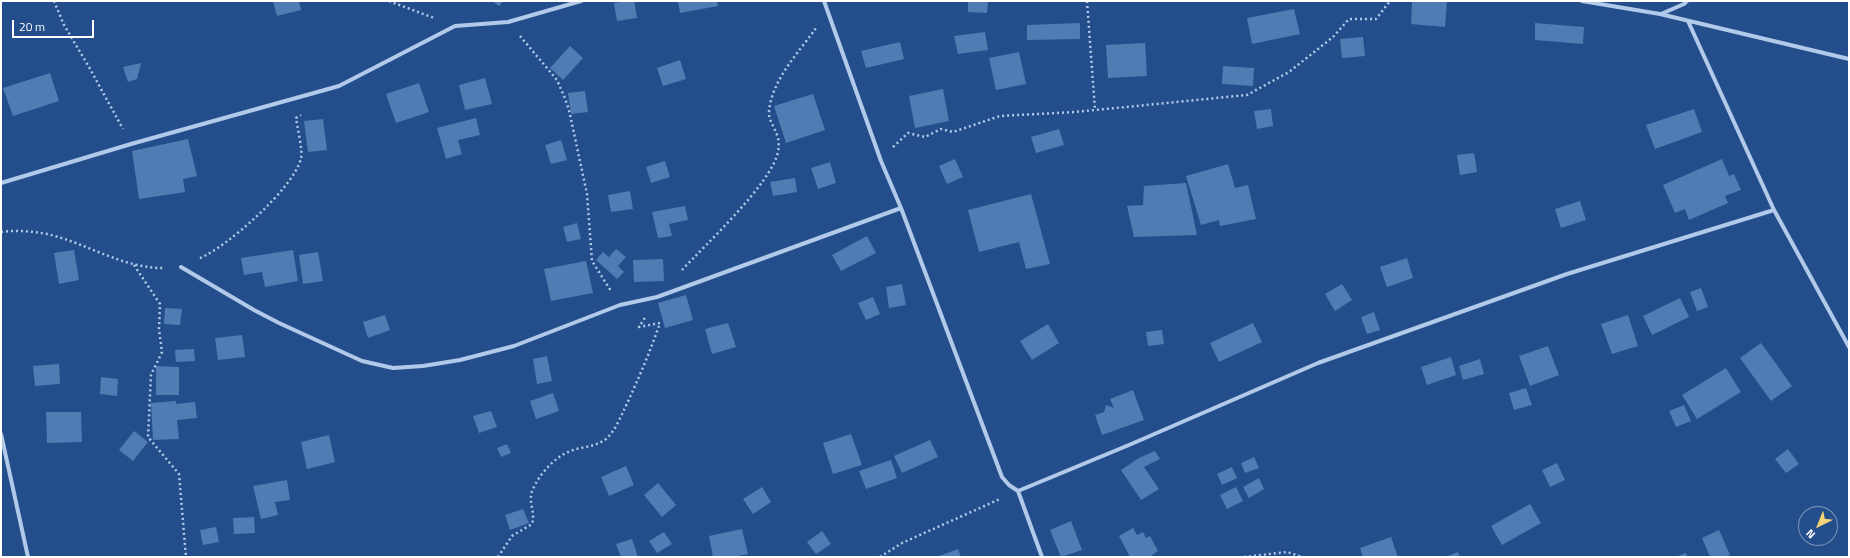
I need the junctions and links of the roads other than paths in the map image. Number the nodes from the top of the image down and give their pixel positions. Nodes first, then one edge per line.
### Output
1 (581, 1) edge
2 (824, 1) edge
3 (1582, 1) edge
4 (1687, 1) edge
5 (1660, 14) junction
6 (1688, 21) junction
7 (1849, 59) edge
8 (1, 184) edge
9 (900, 208) junction
10 (1774, 210) junction
11 (181, 267) road end
12 (1849, 347) edge
13 (1, 434) edge
14 (1018, 491) junction
15 (28, 557) edge
16 (1042, 557) edge

1 - 8 street
2 - 9 street
3 - 5 street
4 - 5 street
5 - 6 street
6 - 7 street
6 - 10 street
9 - 11 street
9 - 14 street
10 - 12 street
10 - 14 street
13 - 15 street
14 - 16 street

